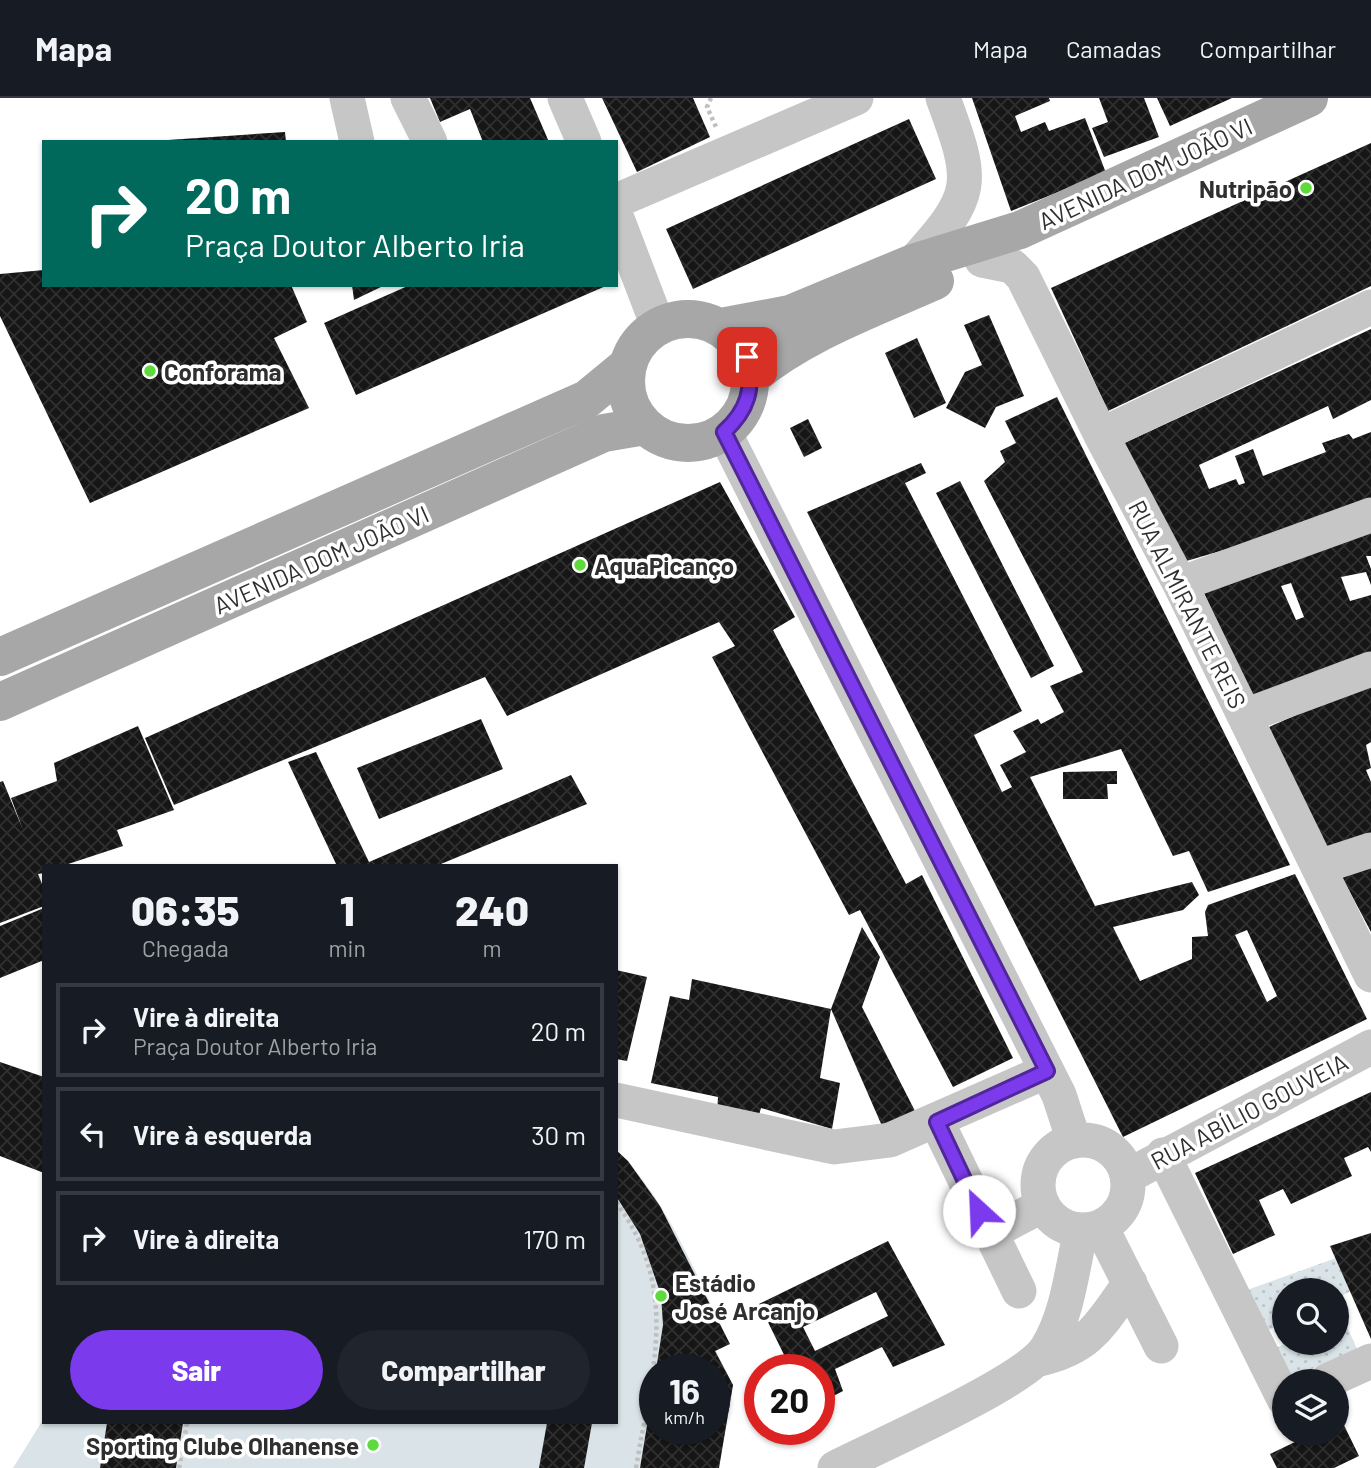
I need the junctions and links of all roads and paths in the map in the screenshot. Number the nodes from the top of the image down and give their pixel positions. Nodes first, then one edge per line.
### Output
1 (347, 98) edge
2 (408, 98) edge
3 (565, 98) edge
4 (856, 98) edge
5 (943, 98) edge
6 (1309, 98) edge
7 (357, 140) edge
8 (429, 140) edge
9 (583, 140) edge
10 (618, 200) edge
11 (618, 221) edge
12 (1020, 230) junction
13 (982, 260) junction
14 (913, 263) junction
15 (1371, 307) edge
16 (658, 326) junction
17 (721, 327) junction
18 (627, 366) junction
19 (751, 377) junction
20 (645, 426) junction
21 (724, 432) junction
22 (1101, 435) junction
23 (1371, 515) edge
24 (1180, 584) junction
25 (0, 657) edge
26 (1371, 669) edge
27 (0, 702) edge
28 (1245, 716) junction
29 (1371, 850) edge
30 (1319, 867) junction
31 (1371, 975) edge
32 (1371, 1047) edge
33 (1047, 1071) junction
34 (618, 1100) edge
35 (937, 1122) junction
36 (1074, 1141) junction
37 (1163, 1155) junction
38 (1128, 1176) junction
39 (1042, 1205) junction
40 (618, 1206) edge
41 (1091, 1228) junction
42 (990, 1233) junction
43 (1130, 1283) junction
44 (1019, 1291) dead end
45 (1161, 1346) dead end
46 (1040, 1359) junction
47 (1371, 1361) edge
48 (1349, 1371) edge
49 (1272, 1375) edge
50 (187, 1424) edge
51 (179, 1468) edge
52 (636, 1468) edge
53 (835, 1468) edge

1 - 7 street
2 - 8 street
3 - 9 street
4 - 10 street
5 - 14 street
6 - 12 main road, AVENIDA DOM JOÃO VI
11 - 16 street
12 - 13 main road, AVENIDA DOM JOÃO VI
12 - 14 main road, AVENIDA DOM JOÃO VI
13 - 19 main road, AVENIDA DOM JOÃO VI
13 - 22 street, RUA ALMIRANTE REIS
14 - 17 main road, AVENIDA DOM JOÃO VI
15 - 22 street
16 - 17 main road
16 - 18 main road
17 - 19 main road
18 - 20 main road
18 - 25 main road, AVENIDA DOM JOÃO VI
19 - 21 main road
20 - 21 main road
20 - 27 main road, AVENIDA DOM JOÃO VI
21 - 33 street
22 - 24 street, RUA ALMIRANTE REIS
23 - 24 street
24 - 28 street, RUA ALMIRANTE REIS
26 - 28 street
28 - 30 street, RUA ALMIRANTE REIS
29 - 30 street
30 - 31 street, RUA ALMIRANTE REIS
32 - 37 street, RUA ABÍLIO GOUVEIA
33 - 35 street
33 - 36 street
34 - 35 street
35 - 42 street
36 - 38 street
36 - 39 street
37 - 38 street, RUA ABÍLIO GOUVEIA
37 - 49 street
38 - 41 street
39 - 41 street
39 - 42 street
40 - 52 path
41 - 43 street
41 - 46 street
42 - 44 street
43 - 45 street
43 - 46 street
46 - 53 street
47 - 48 street
50 - 51 path

